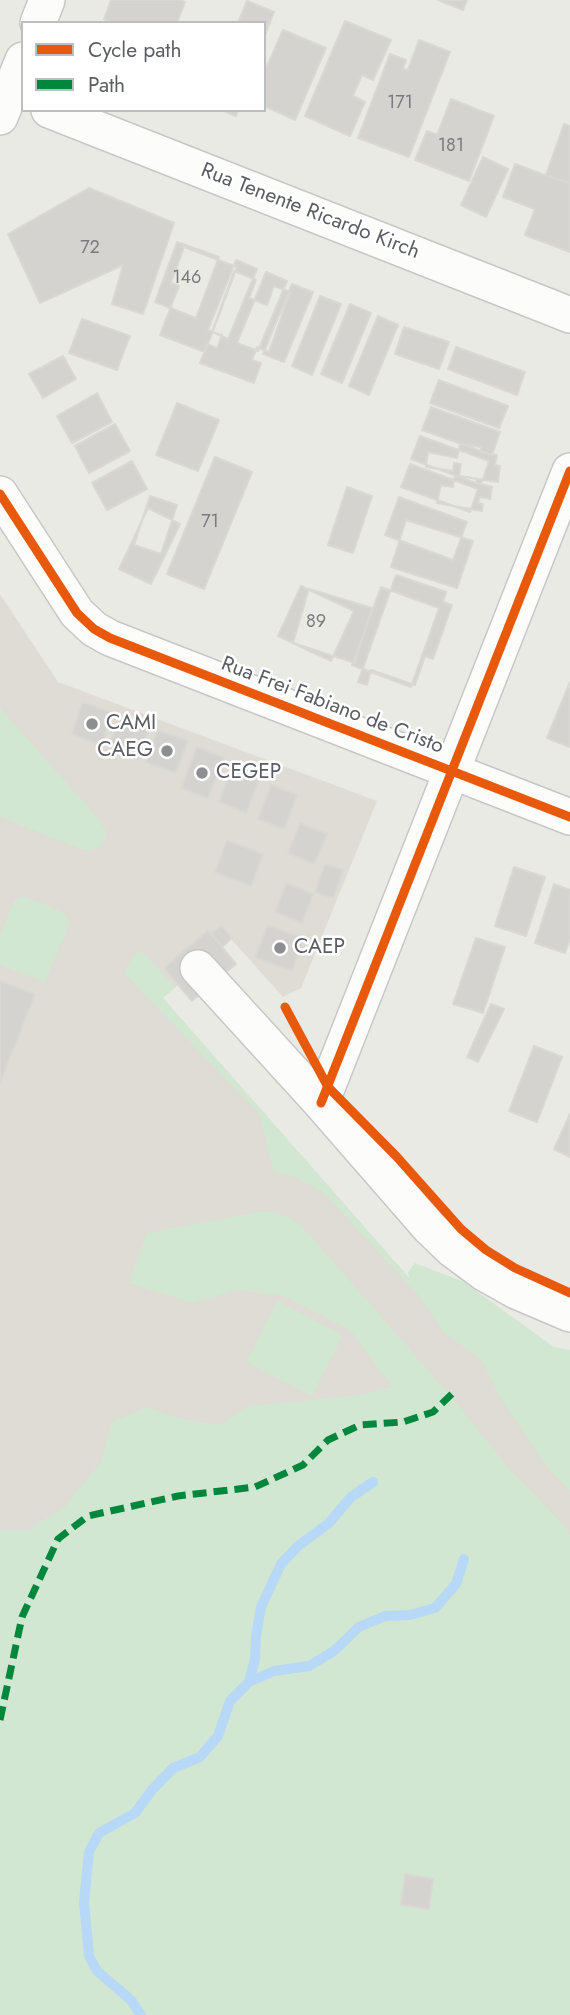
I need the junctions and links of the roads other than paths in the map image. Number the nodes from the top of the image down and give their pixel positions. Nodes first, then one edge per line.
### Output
1 (47, 0) edge
2 (39, 21) edge
3 (21, 67) edge
4 (11, 104) edge
5 (54, 112) edge
6 (570, 314) edge
7 (570, 471) edge
8 (0, 494) edge
9 (452, 772) junction
10 (570, 817) edge
11 (198, 968) dead end
12 (321, 1103) junction
13 (570, 1314) edge

1 - 2 street
3 - 4 street
5 - 6 street, Rua Tenente Ricardo Kirch
7 - 9 street
8 - 9 street, Rua Frei Fabiano de Cristo
9 - 10 street, Rua Frei Fabiano de Cristo
9 - 12 street
11 - 12 street
12 - 13 street

